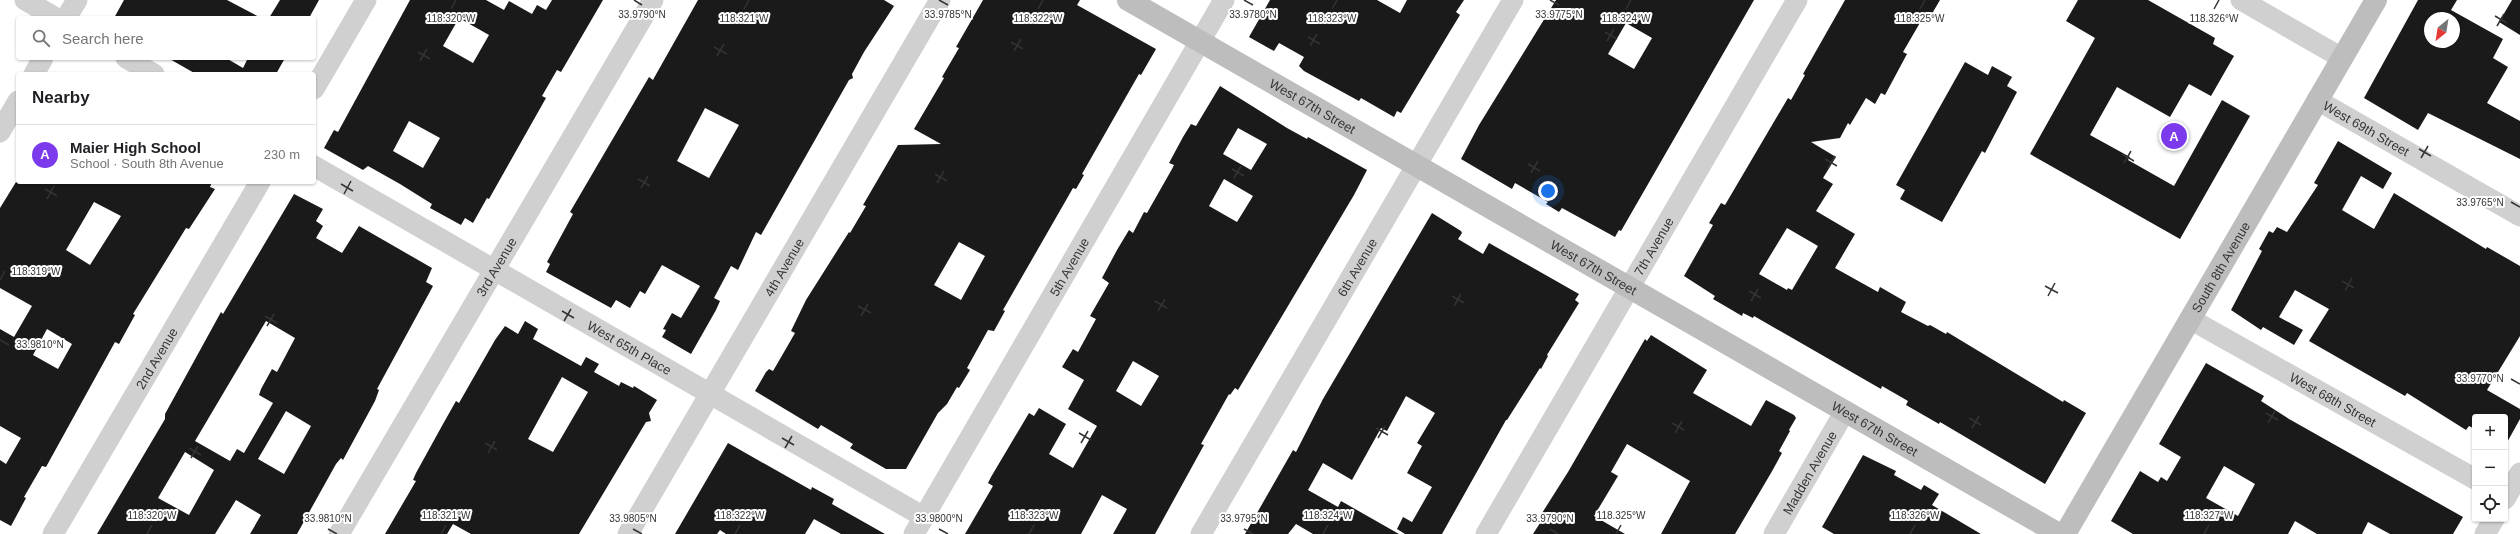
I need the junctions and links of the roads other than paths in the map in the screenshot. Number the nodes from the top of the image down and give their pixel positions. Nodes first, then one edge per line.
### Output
1 (25, 0) edge
2 (77, 0) edge
3 (366, 0) edge
4 (652, 0) edge
5 (940, 0) edge
6 (1128, 0) edge
7 (1224, 0) edge
8 (1513, 0) edge
9 (1797, 0) edge
10 (2241, 0) edge
11 (2376, 0) edge
12 (53, 16) edge
13 (67, 16) edge
14 (1200, 41) junction
15 (2342, 58) junction
16 (42, 60) edge
17 (130, 60) edge
18 (35, 72) edge
19 (150, 72) edge
20 (316, 86) edge
21 (2317, 100) junction
22 (16, 104) edge
23 (0, 132) edge
24 (1416, 166) junction
25 (316, 167) edge
26 (259, 184) edge
27 (2520, 216) edge
28 (494, 270) junction
29 (1630, 287) junction
30 (2190, 319) junction
31 (709, 393) junction
32 (1845, 410) junction
33 (2520, 473) edge
34 (2472, 477) edge
35 (2508, 492) edge
36 (2492, 522) edge
37 (919, 525) edge
38 (53, 534) edge
39 (339, 534) edge
40 (628, 534) edge
41 (1200, 534) edge
42 (1486, 534) edge
43 (1774, 534) edge
44 (2059, 534) edge
45 (2065, 534) edge
46 (2485, 534) edge

1 - 12 street
2 - 13 street
3 - 20 street
4 - 28 street, 3rd Avenue
5 - 31 street, 4th Avenue
6 - 14 street, West 67th Street
7 - 14 street, 5th Avenue
8 - 24 street, 6th Avenue
9 - 29 street, 7th Avenue
10 - 15 street
11 - 15 street, South 8th Avenue
14 - 24 street, West 67th Street
14 - 37 street, 5th Avenue
15 - 21 street, South 8th Avenue
16 - 18 street
17 - 19 street
21 - 27 street, West 69th Street
21 - 30 street, South 8th Avenue
22 - 23 street
24 - 29 street, West 67th Street
24 - 41 street, 6th Avenue
25 - 28 street, West 65th Place
26 - 38 street, 2nd Avenue
28 - 31 street, West 65th Place
28 - 39 street, 3rd Avenue
29 - 32 street, West 67th Street
29 - 42 street, 7th Avenue
30 - 34 street, West 68th Street
30 - 45 street, South 8th Avenue
31 - 37 street, West 65th Place
31 - 40 street, 4th Avenue
32 - 43 street, Madden Avenue
32 - 44 street, West 67th Street
33 - 35 street
36 - 46 street

